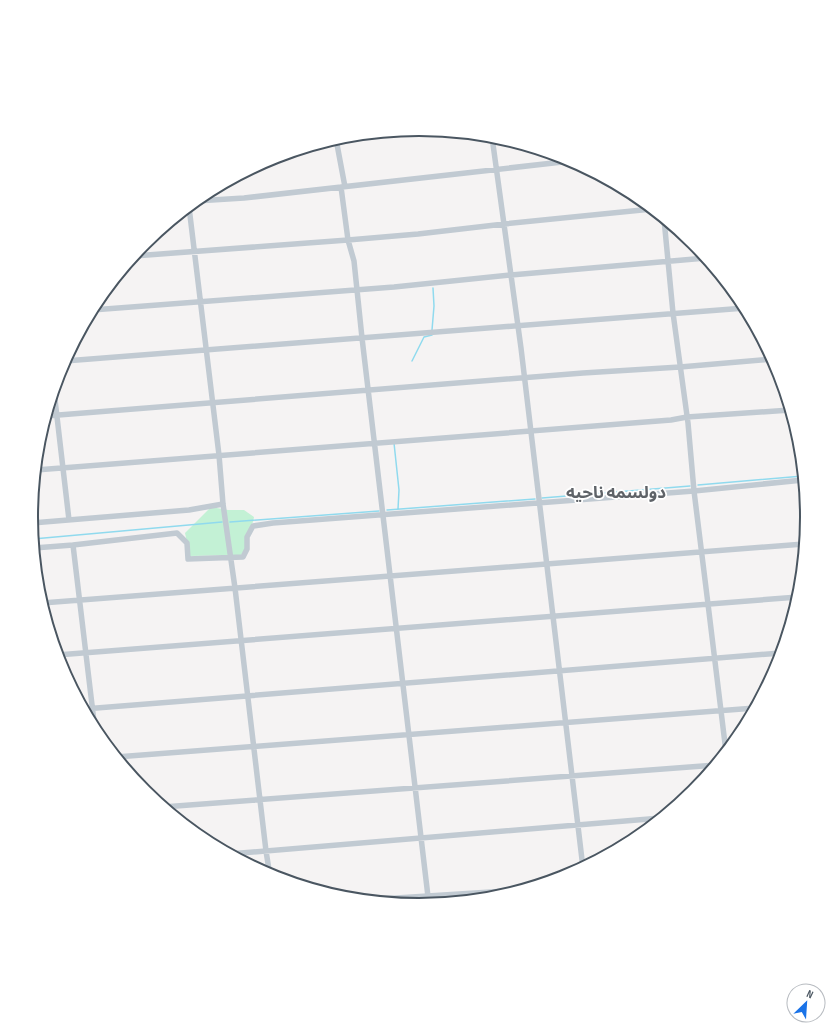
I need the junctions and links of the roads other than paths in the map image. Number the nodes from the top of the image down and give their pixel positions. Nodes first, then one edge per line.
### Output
1 (493, 144) edge
2 (337, 146) edge
3 (556, 163) edge
4 (496, 169) junction
5 (343, 187) junction
6 (208, 200) edge
7 (644, 210) edge
8 (190, 213) edge
9 (504, 224) junction
10 (665, 227) edge
11 (348, 240) junction
12 (194, 252) junction
13 (143, 255) edge
14 (698, 259) edge
15 (668, 261) junction
16 (511, 275) junction
17 (357, 290) junction
18 (200, 302) junction
19 (100, 309) edge
20 (738, 309) edge
21 (673, 314) junction
22 (518, 325) junction
23 (362, 338) junction
24 (206, 350) junction
25 (72, 360) edge
26 (766, 360) edge
27 (680, 367) junction
28 (524, 377) junction
29 (368, 390) junction
30 (212, 402) junction
31 (56, 403) edge
32 (784, 410) edge
33 (52, 415) edge
34 (57, 415) junction
35 (687, 417) junction
36 (531, 431) junction
37 (375, 443) junction
38 (219, 455) junction
39 (63, 468) junction
40 (41, 470) edge
41 (798, 481) edge
42 (694, 491) junction
43 (539, 502) junction
44 (224, 504) junction
45 (383, 514) junction
46 (70, 520) junction
47 (38, 523) edge
48 (799, 544) edge
49 (73, 545) junction
50 (39, 548) edge
51 (702, 552) junction
52 (231, 558) junction
53 (547, 564) junction
54 (391, 576) junction
55 (235, 588) junction
56 (792, 597) edge
57 (80, 600) junction
58 (48, 603) edge
59 (708, 604) junction
60 (552, 617) junction
61 (396, 629) junction
62 (241, 641) junction
63 (86, 653) junction
64 (775, 654) edge
65 (64, 655) edge
66 (715, 659) junction
67 (559, 671) junction
68 (403, 684) junction
69 (248, 696) junction
70 (92, 709) junction
71 (749, 709) edge
72 (721, 711) junction
73 (93, 714) edge
74 (565, 723) junction
75 (409, 735) junction
76 (725, 744) edge
77 (254, 747) junction
78 (123, 756) edge
79 (708, 766) edge
80 (572, 776) junction
81 (415, 788) junction
82 (260, 799) junction
83 (171, 806) edge
84 (652, 819) edge
85 (578, 826) junction
86 (421, 839) junction
87 (266, 851) junction
88 (239, 853) edge
89 (582, 862) edge
90 (269, 867) edge
91 (486, 892) edge
92 (428, 896) junction
93 (396, 898) edge

1 - 4 street
2 - 5 street
3 - 4 street
4 - 5 street
4 - 9 street
5 - 6 street
5 - 11 street
7 - 9 street
8 - 12 street
9 - 11 street
9 - 16 street
10 - 15 street
11 - 12 street
11 - 17 street
12 - 13 street
12 - 18 street
14 - 15 street
15 - 16 street
15 - 21 street
16 - 17 street
16 - 22 street
17 - 18 street
17 - 23 street
18 - 19 street
18 - 24 street
20 - 21 street
21 - 22 street
21 - 27 street
22 - 23 street
22 - 28 street
23 - 24 street
23 - 29 street
24 - 25 street
24 - 30 street
26 - 27 street
27 - 28 street
27 - 35 street
28 - 29 street
28 - 36 street
29 - 30 street
29 - 37 street
30 - 34 street
30 - 38 street
31 - 34 street
32 - 35 street
33 - 34 street
34 - 39 street
35 - 36 street
35 - 42 street
36 - 37 street
36 - 43 street
37 - 38 street
37 - 45 street
38 - 39 street
38 - 44 street
39 - 40 street
39 - 46 street
41 - 42 street
42 - 43 street
42 - 51 street
43 - 45 street
43 - 53 street
44 - 46 street
44 - 52 street
45 - 52 street
45 - 54 street
46 - 47 street
48 - 51 street
49 - 50 street
49 - 52 street
49 - 57 street
51 - 53 street
51 - 59 street
52 - 55 street
53 - 54 street
53 - 60 street
54 - 55 street
54 - 61 street
55 - 57 street
55 - 62 street
56 - 59 street
57 - 58 street
57 - 63 street
59 - 60 street
59 - 66 street
60 - 61 street
60 - 67 street
61 - 62 street
61 - 68 street
62 - 63 street
62 - 69 street
63 - 65 street
63 - 70 street
64 - 66 street
66 - 67 street
66 - 72 street
67 - 68 street
67 - 74 street
68 - 69 street
68 - 75 street
69 - 70 street
69 - 77 street
70 - 73 street
71 - 72 street
72 - 74 street
72 - 76 street
74 - 75 street
74 - 80 street
75 - 77 street
75 - 81 street
77 - 78 street
77 - 82 street
79 - 80 street
80 - 81 street
80 - 85 street
81 - 82 street
81 - 86 street
82 - 83 street
82 - 87 street
84 - 85 street
85 - 86 street
85 - 89 street
86 - 87 street
86 - 92 street
87 - 88 street
87 - 90 street
91 - 92 street
92 - 93 street

